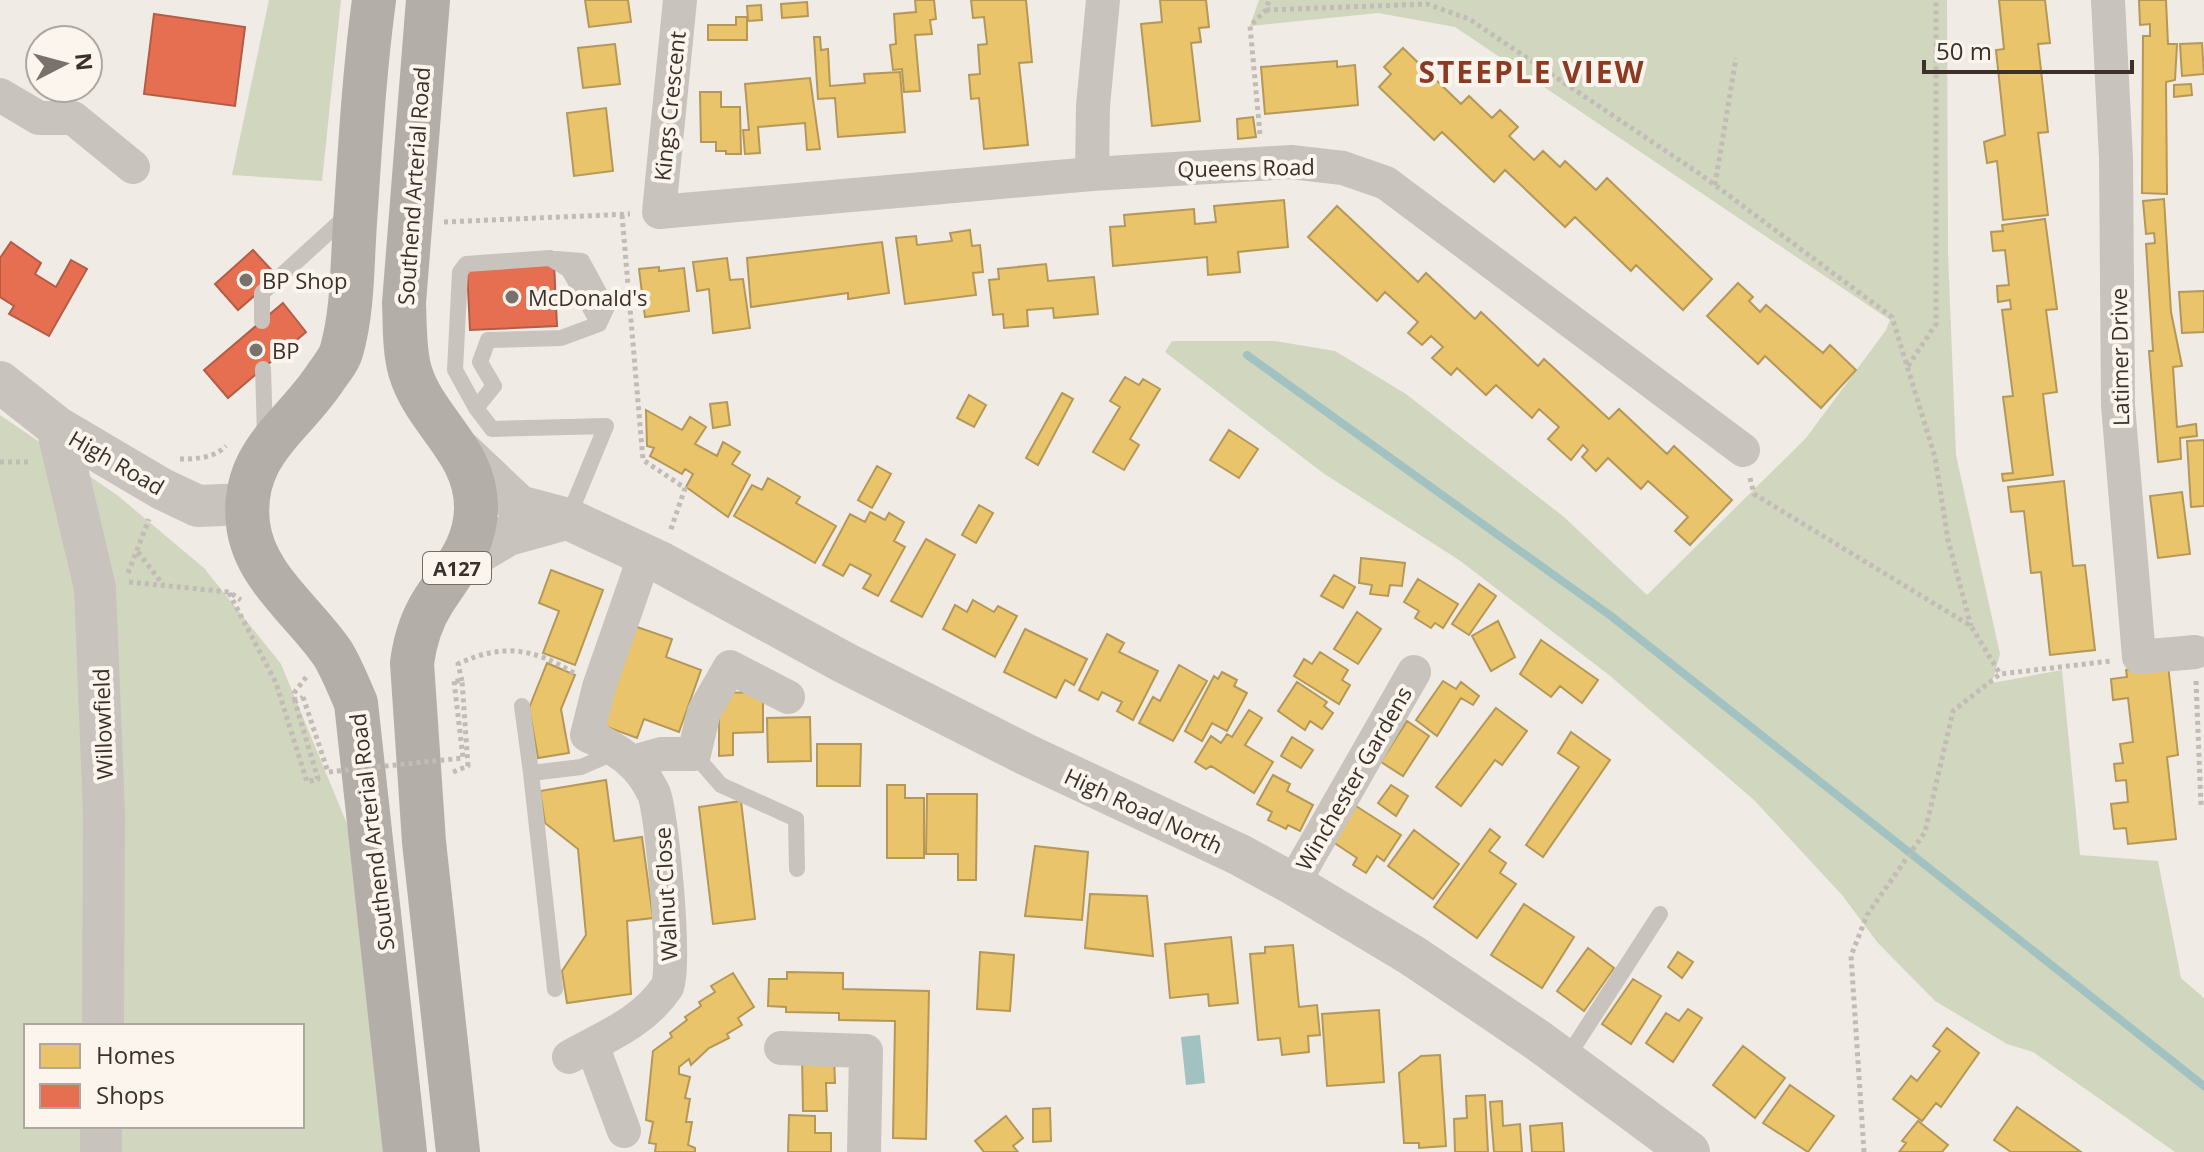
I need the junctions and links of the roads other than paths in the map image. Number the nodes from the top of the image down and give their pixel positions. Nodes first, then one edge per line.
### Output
1 (374, 0) edge
2 (428, 0) edge
3 (680, 0) edge
4 (1103, 0) edge
5 (2108, 0) edge
6 (0, 95) edge
7 (133, 167) dead end
8 (359, 167) junction
9 (1092, 174) junction
10 (659, 212) joint
11 (262, 321) dead end
12 (263, 369) dead end
13 (0, 382) edge
14 (476, 408) junction
15 (57, 427) junction
16 (1743, 450) road end
17 (264, 452) junction
18 (462, 452) junction
19 (247, 504) junction
20 (568, 519) junction
21 (653, 558) junction
22 (461, 563) junction
23 (2195, 652) road end
24 (1414, 672) dead end
25 (788, 697) dead end
26 (522, 706) dead end
27 (694, 754) junction
28 (627, 756) junction
29 (531, 773) junction
30 (797, 869) dead end
31 (1293, 884) junction
32 (1660, 914) dead end
33 (555, 989) dead end
34 (103, 1024) edge
35 (781, 1048) dead end
36 (1565, 1060) junction
37 (101, 1128) edge
38 (624, 1131) dead end
39 (101, 1152) edge
40 (405, 1152) edge
41 (458, 1152) edge
42 (864, 1152) edge
43 (1689, 1152) edge

1 - 8 highway, Southend Arterial Road
2 - 18 highway, Southend Arterial Road / A127
3 - 10 street, Kings Crescent
4 - 9 street
5 - 23 street, Latimer Drive
6 - 7 street
8 - 11 lane
8 - 17 highway, Southend Arterial Road
9 - 10 street, Queens Road
9 - 16 street, Queens Road
12 - 17 lane
13 - 15 street, High Road
14 - 14 lane
14 - 20 lane
15 - 19 street, High Road
15 - 34 street, Willowfield
17 - 19 highway, Southend Arterial Road
18 - 20 street, High Road North
18 - 22 highway, Southend Arterial Road / A127
19 - 40 highway, Southend Arterial Road
20 - 21 street, High Road North
20 - 22 street
21 - 28 street, Walnut Close
21 - 31 street, High Road North
22 - 41 highway, Southend Arterial Road / A127
24 - 31 street, Winchester Gardens
25 - 27 street
26 - 29 lane
27 - 28 street
27 - 30 lane
28 - 29 lane
28 - 38 street, Walnut Close
29 - 33 lane
31 - 36 street, High Road North
32 - 36 lane
35 - 42 street
36 - 43 street, High Road North
37 - 39 street

